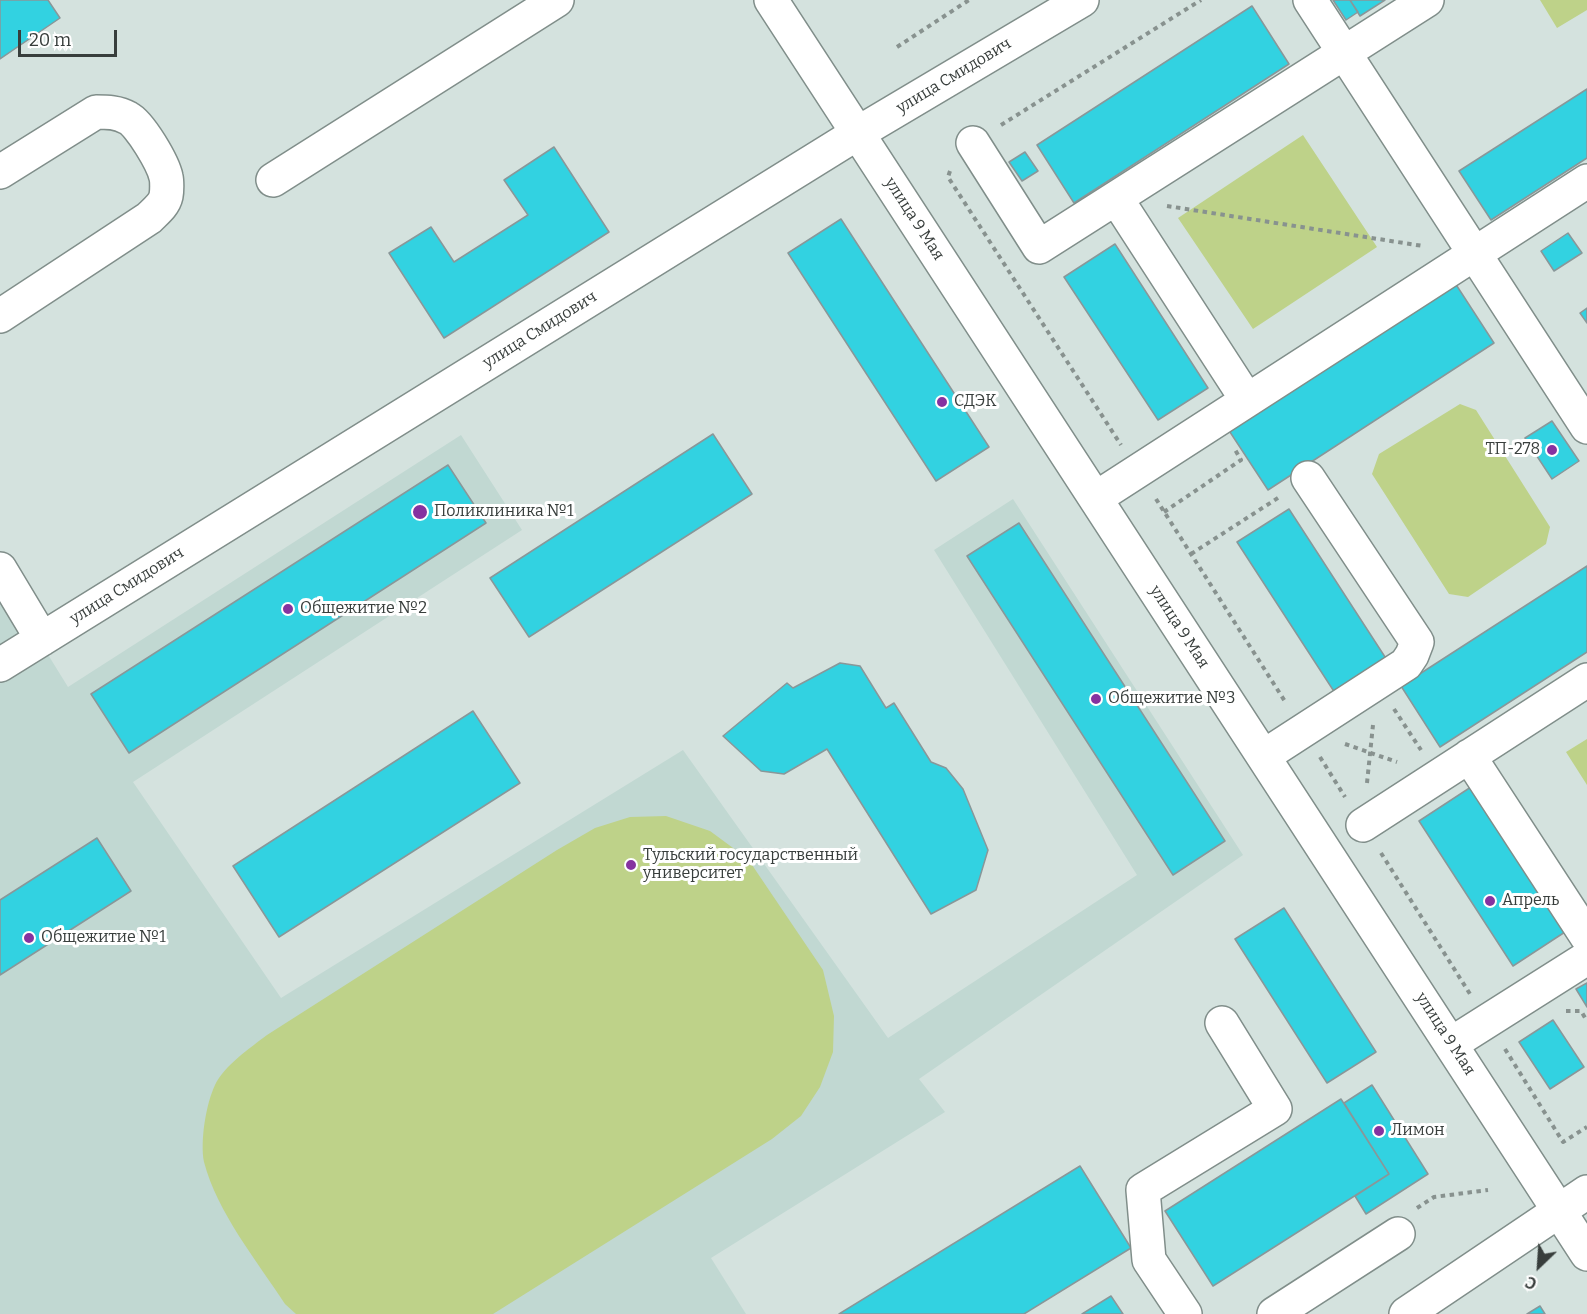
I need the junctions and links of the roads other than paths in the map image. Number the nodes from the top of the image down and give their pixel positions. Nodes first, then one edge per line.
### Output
1 (557, 0) edge
2 (771, 0) edge
3 (1083, 0) edge
4 (1310, 0) edge
5 (1427, 0) edge
6 (1344, 52) junction
7 (858, 133) junction
8 (973, 143) road end
9 (0, 172) edge
10 (273, 180) dead end
11 (1587, 181) edge
12 (1116, 198) junction
13 (1474, 254) junction
14 (0, 316) edge
15 (1248, 400) junction
16 (1587, 427) edge
17 (1308, 478) road end
18 (1095, 498) junction
19 (0, 569) edge
20 (42, 639) junction
21 (0, 665) edge
22 (1587, 680) edge
23 (1264, 756) junction
24 (1469, 756) junction
25 (1363, 825) road end
26 (1587, 937) edge
27 (1587, 958) edge
28 (1222, 1023) dead end
29 (1451, 1044) junction
30 (1587, 1192) edge
31 (1558, 1212) junction
32 (1398, 1234) dead end
33 (1587, 1254) edge
34 (1185, 1314) edge
35 (1274, 1314) edge
36 (1406, 1314) edge

1 - 10 street
2 - 7 street, улица 9 Мая
3 - 7 street, улица Смидович
4 - 6 street
5 - 6 street
6 - 12 street
6 - 13 street
7 - 18 street, улица 9 Мая
7 - 20 street, улица Смидович
8 - 12 street
9 - 14 street
11 - 13 street
12 - 15 street
13 - 15 street
13 - 16 street
15 - 18 street
17 - 23 street
18 - 23 street, улица 9 Мая
19 - 20 street
20 - 21 street, улица Смидович
22 - 24 street
23 - 29 street, улица 9 Мая
24 - 25 street
24 - 26 street
27 - 29 street
28 - 34 street
29 - 31 street, улица 9 Мая
30 - 31 street
31 - 33 street, улица 9 Мая
31 - 36 street
32 - 35 street

